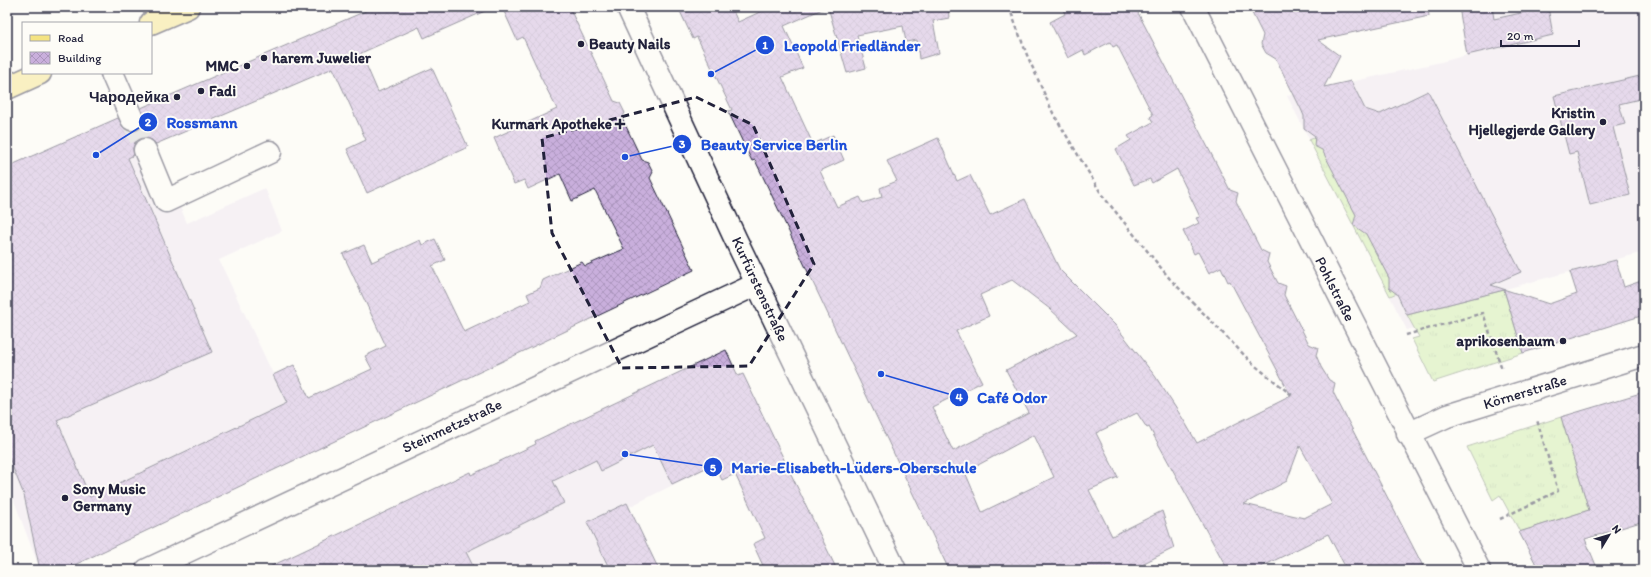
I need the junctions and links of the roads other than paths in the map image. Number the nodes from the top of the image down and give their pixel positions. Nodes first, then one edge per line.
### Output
1 (188, 7) edge
2 (628, 7) edge
3 (1192, 7) edge
4 (152, 23) edge
5 (38, 74) edge
6 (112, 74) edge
7 (7, 88) edge
8 (132, 119) tunnel mouth
9 (145, 150) tunnel mouth
10 (270, 152) dead end
11 (757, 284) junction
12 (1644, 355) edge
13 (1408, 434) junction
14 (146, 570) edge
15 (895, 570) edge
16 (1479, 570) edge

1 - 4 main road
2 - 11 street, Kurfürstenstraße
3 - 13 street, Pohlstraße
5 - 7 main road
6 - 8 street
9 - 10 street
11 - 14 street, Steinmetzstraße
11 - 15 street, Kurfürstenstraße
12 - 13 street, Körnerstraße
13 - 16 street, Pohlstraße

